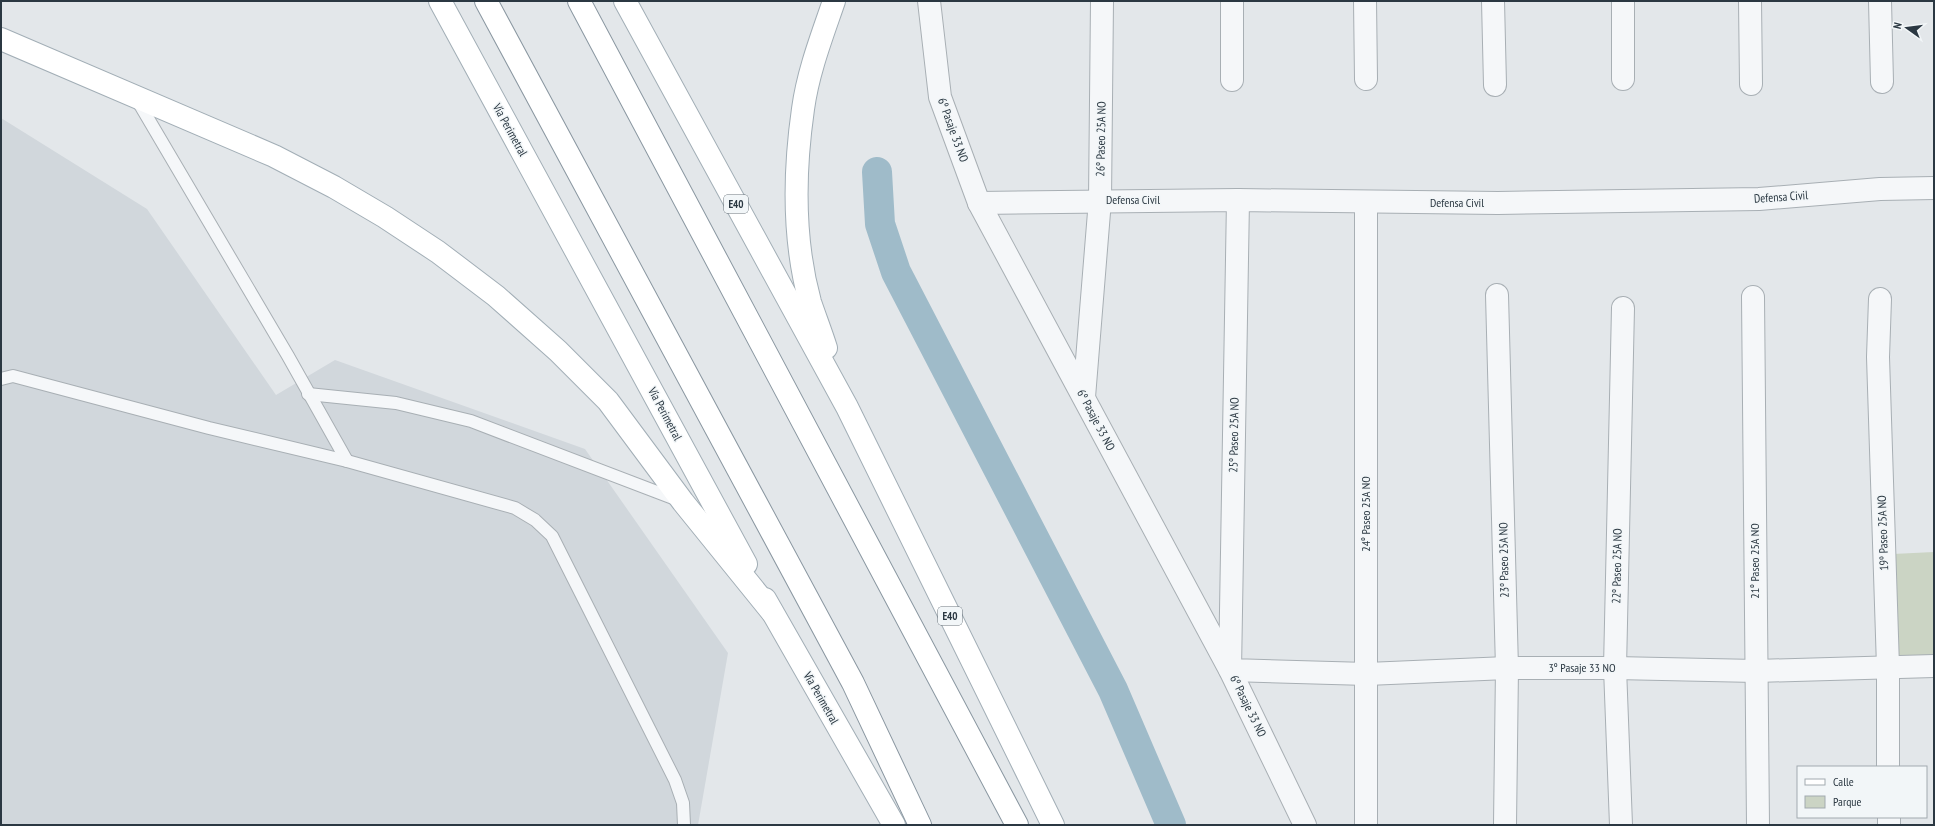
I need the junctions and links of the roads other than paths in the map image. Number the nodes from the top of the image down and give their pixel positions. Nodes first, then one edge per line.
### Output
1 (440, 1) edge
2 (486, 1) edge
3 (578, 1) edge
4 (625, 1) edge
5 (834, 1) edge
6 (929, 1) edge
7 (1102, 1) edge
8 (1232, 1) edge
9 (1365, 1) edge
10 (1492, 1) edge
11 (1623, 1) edge
12 (1750, 1) edge
13 (1880, 1) edge
14 (1, 39) edge
15 (1366, 79) dead end
16 (1623, 79) dead end
17 (1232, 80) dead end
18 (1882, 82) dead end
19 (1751, 84) dead end
20 (1495, 85) dead end
21 (134, 96) junction
22 (1934, 188) edge
23 (1100, 200) junction
24 (1238, 200) junction
25 (980, 203) junction
26 (1366, 203) junction
27 (1497, 295) dead end
28 (1753, 297) dead end
29 (1880, 299) dead end
30 (1623, 308) dead end
31 (1, 379) edge
32 (308, 394) junction
33 (1084, 397) junction
34 (847, 407) junction
35 (347, 461) junction
36 (683, 502) junction
37 (772, 612) junction
38 (1934, 666) edge
39 (1888, 667) junction
40 (1507, 668) junction
41 (1615, 668) junction
42 (1230, 670) junction
43 (1756, 671) junction
44 (1367, 674) junction
45 (1888, 766) edge
46 (684, 825) edge
47 (894, 825) edge
48 (920, 825) edge
49 (1017, 825) edge
50 (1053, 825) edge
51 (1305, 825) edge
52 (1366, 825) edge
53 (1505, 825) edge
54 (1621, 825) edge
55 (1758, 825) edge

1 - 37 main road, Vía Perimetral
2 - 48 main road
3 - 49 main road
4 - 34 main road, E40
5 - 34 main road
6 - 25 street, 6º Pasaje 33 NO
7 - 23 street, 26º Paseo 25A NO
8 - 17 street
9 - 15 street
10 - 20 street
11 - 16 street
12 - 19 street
13 - 18 street
14 - 21 main road
21 - 32 lane
21 - 36 main road
22 - 26 street, Defensa Civil
23 - 24 street, Defensa Civil
23 - 25 street, Defensa Civil
23 - 33 street, 26º Paseo 25A NO
24 - 26 street, Defensa Civil
24 - 42 street, 25º Paseo 25A NO
25 - 33 street, 6º Pasaje 33 NO
26 - 44 street, 24º Paseo 25A NO
27 - 40 street, 23º Paseo 25A NO
28 - 43 street, 21º Paseo 25A NO
29 - 39 street, 19º Paseo 25A NO
30 - 41 street, 22º Paseo 25A NO
31 - 35 lane
32 - 35 lane
32 - 36 lane
33 - 42 street, 6º Pasaje 33 NO
34 - 50 main road, E40
35 - 46 lane
36 - 37 main road
37 - 47 main road, Vía Perimetral
38 - 39 street, 3º Pasaje 33 NO
39 - 43 street, 3º Pasaje 33 NO
39 - 45 street, 19º Paseo 25A NO
40 - 41 street, 3º Pasaje 33 NO
40 - 44 street, 3º Pasaje 33 NO
40 - 53 street, 23º Paseo 25A NO
41 - 43 street, 3º Pasaje 33 NO
41 - 54 street, 22º Paseo 25A NO
42 - 44 street, 3º Pasaje 33 NO
42 - 51 street, 6º Pasaje 33 NO
43 - 55 street, 21º Paseo 25A NO
44 - 52 street, 24º Paseo 25A NO

